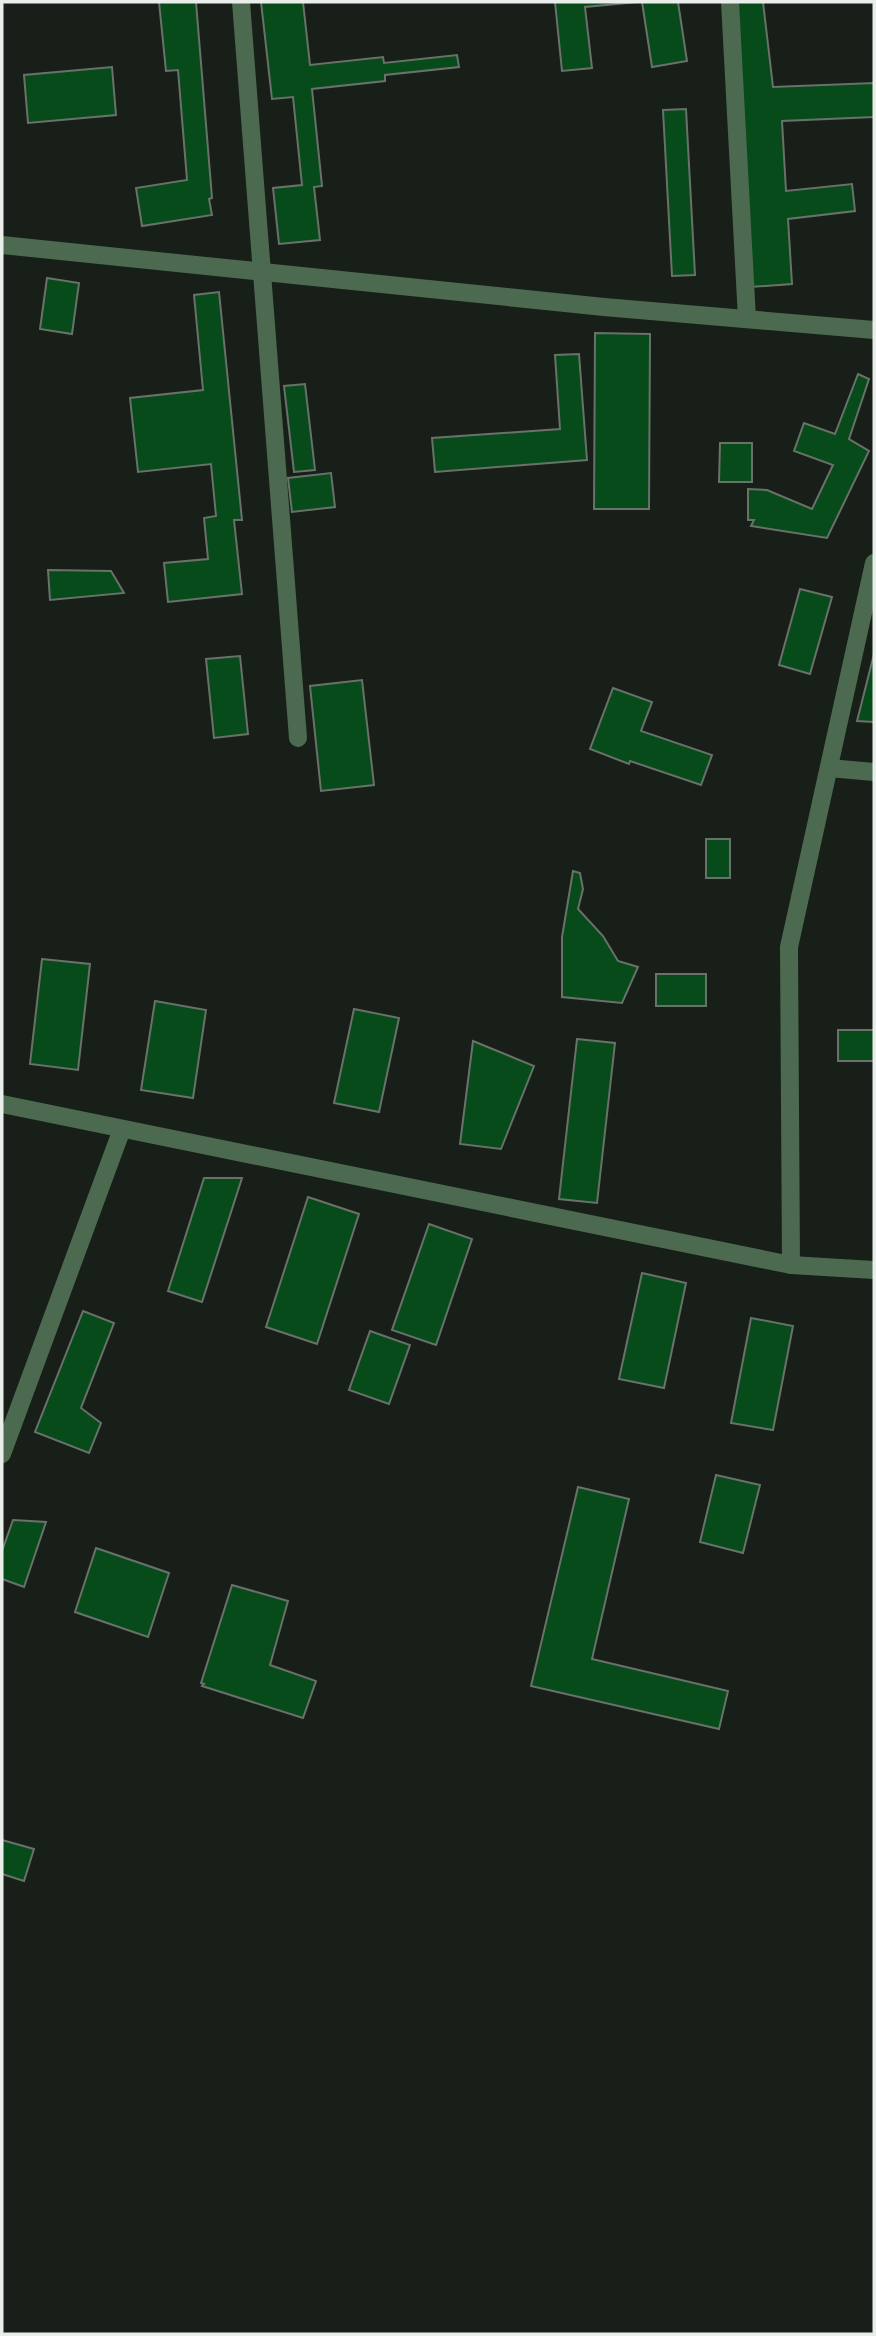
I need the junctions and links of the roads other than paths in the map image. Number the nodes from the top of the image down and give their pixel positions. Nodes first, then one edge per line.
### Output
1 (241, 2) edge
2 (730, 2) edge
3 (2, 245) edge
4 (261, 271) junction
5 (747, 319) junction
6 (874, 330) edge
7 (874, 563) edge
8 (298, 738) dead end
9 (829, 768) junction
10 (874, 772) edge
11 (2, 1104) edge
12 (122, 1129) junction
13 (791, 1265) junction
14 (874, 1270) edge
15 (2, 1454) edge

1 - 4 street
2 - 5 street
3 - 4 street
4 - 5 street
4 - 8 street
5 - 6 street
7 - 9 street
9 - 10 street
9 - 13 street
11 - 12 street
12 - 13 street
12 - 15 street
13 - 14 street

